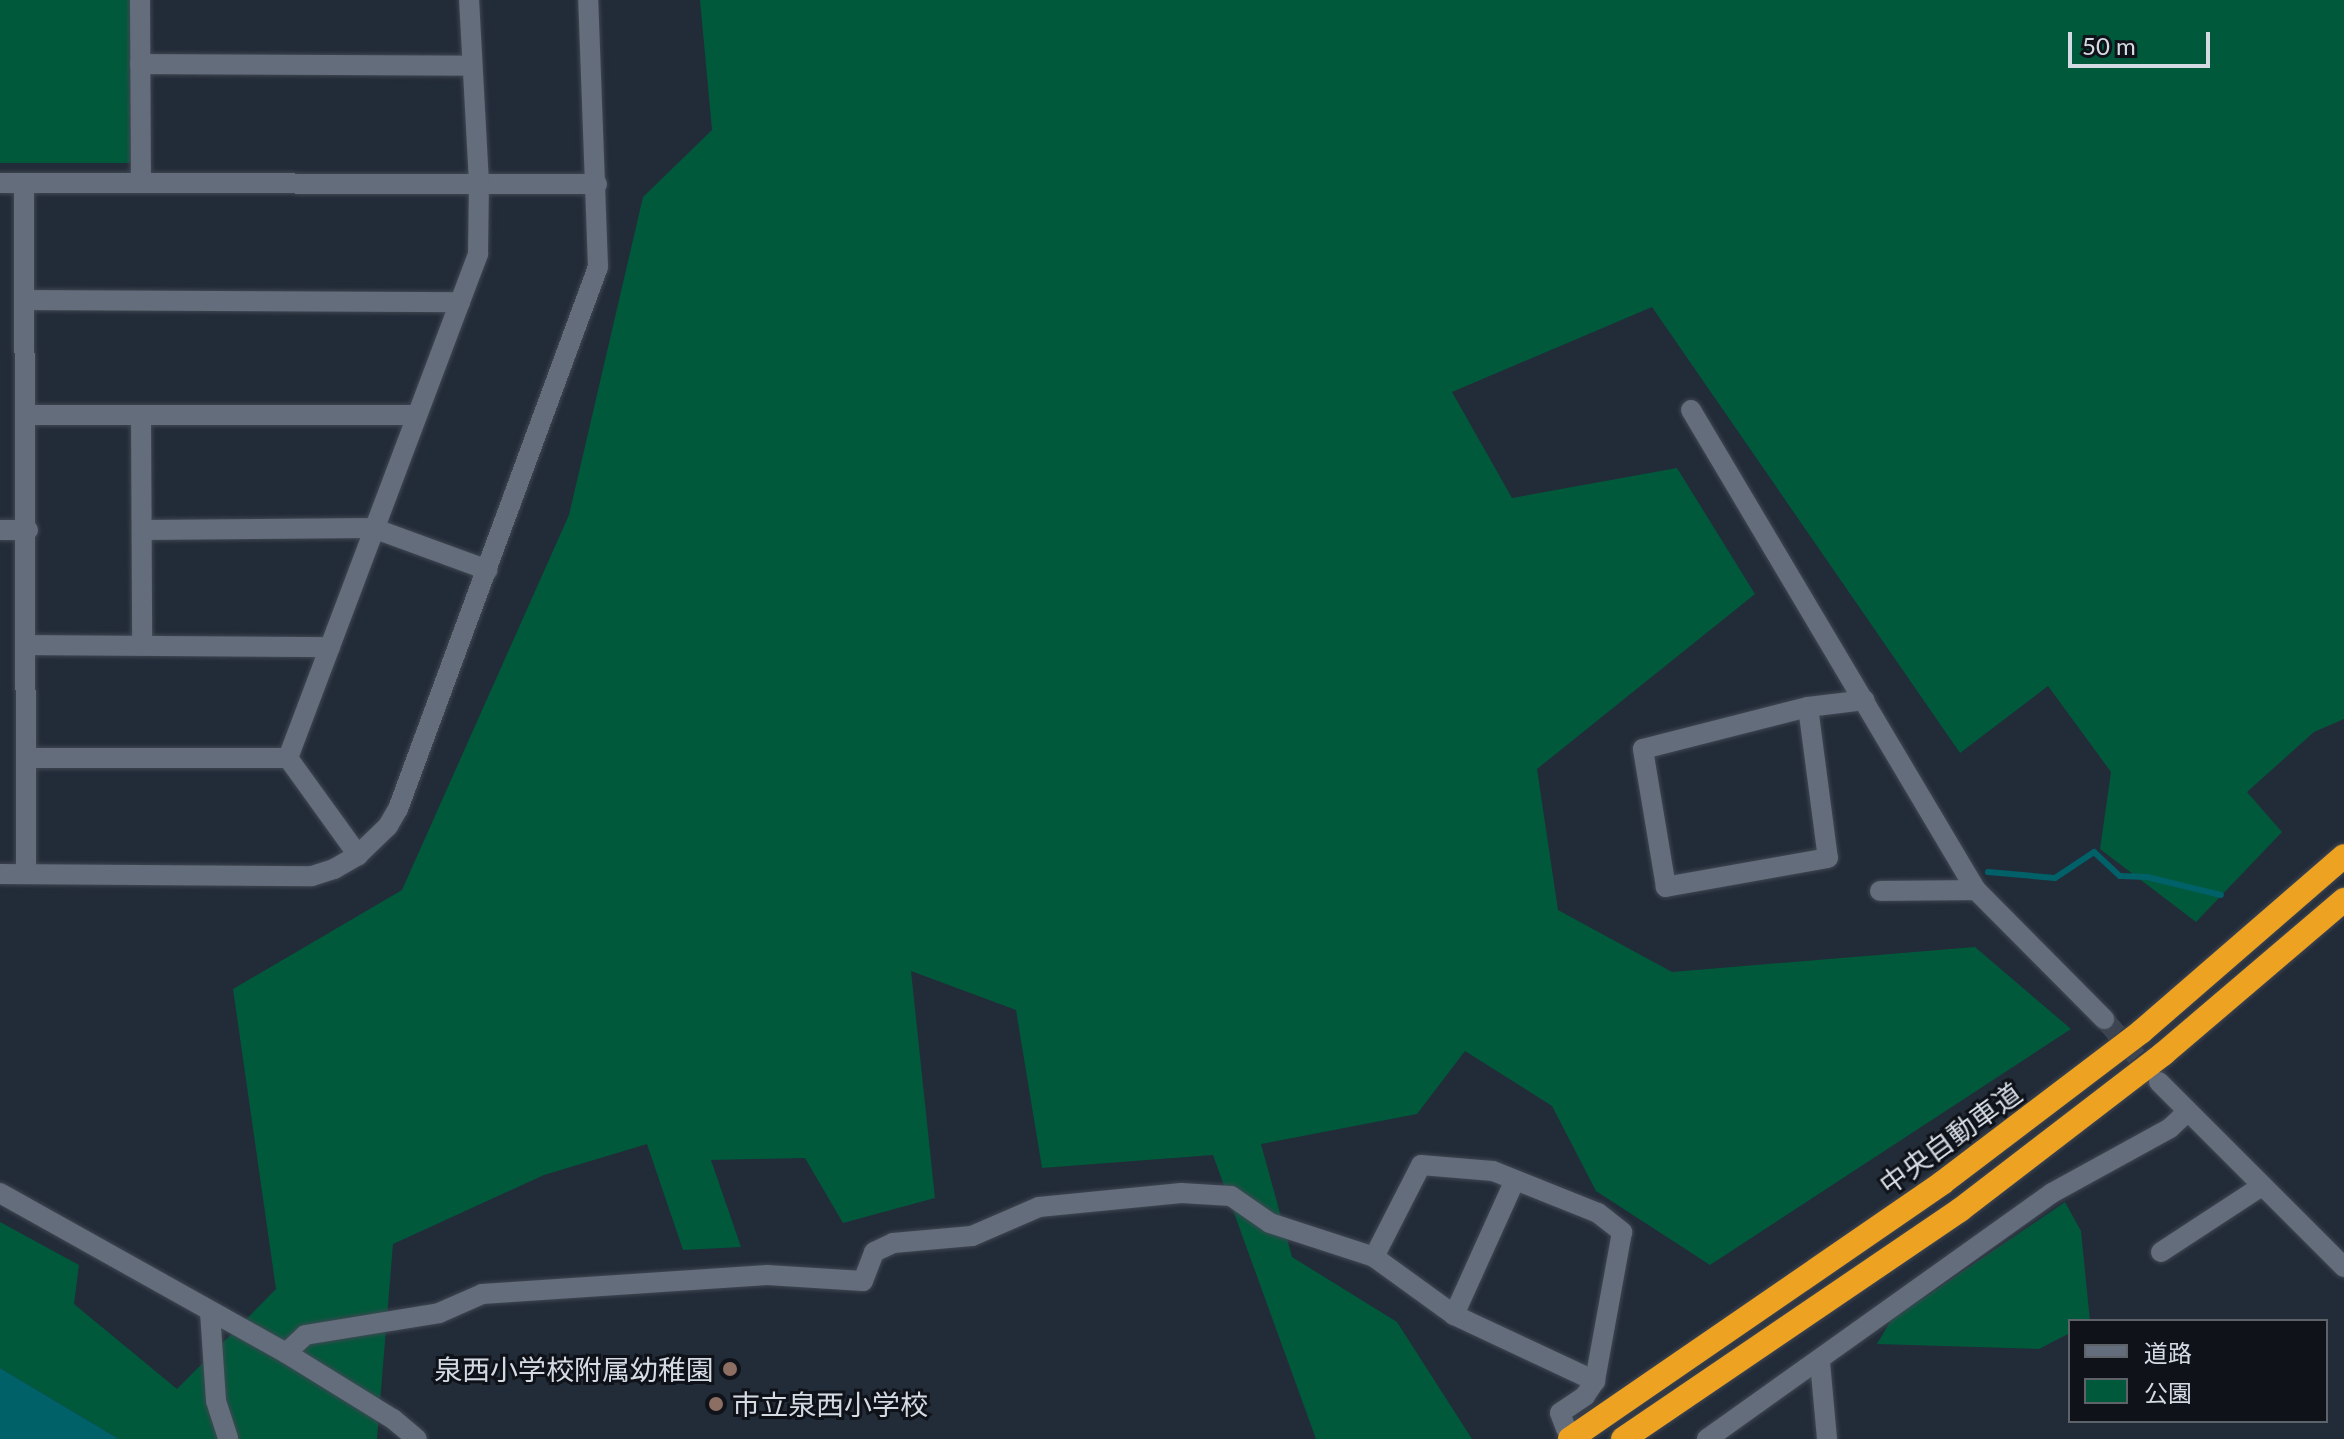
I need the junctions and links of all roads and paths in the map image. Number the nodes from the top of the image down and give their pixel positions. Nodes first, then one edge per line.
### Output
1 (140, 0) edge
2 (469, 0) edge
3 (588, 0) edge
4 (140, 64) junction
5 (472, 66) junction
6 (141, 182) junction
7 (0, 183) edge
8 (24, 183) junction
9 (479, 183) junction
10 (597, 184) junction
11 (25, 300) junction
12 (460, 302) junction
13 (1691, 410) dead end
14 (27, 415) junction
15 (416, 415) junction
16 (141, 416) junction
17 (373, 528) junction
18 (0, 530) edge
19 (28, 530) junction
20 (142, 530) junction
21 (488, 570) junction
22 (142, 643) junction
23 (27, 645) junction
24 (330, 647) junction
25 (1865, 700) junction
26 (1808, 707) junction
27 (26, 758) junction
28 (288, 758) junction
29 (358, 855) junction
30 (2344, 856) edge
31 (0, 874) edge
32 (26, 874) junction
33 (1976, 890) junction
34 (1880, 891) dead end
35 (2344, 900) edge
36 (2104, 1019) tunnel mouth
37 (2159, 1082) tunnel mouth
38 (2186, 1113) junction
39 (1515, 1180) junction
40 (2262, 1186) junction
41 (0, 1193) edge
42 (2161, 1252) dead end
43 (1374, 1257) junction
44 (2344, 1267) edge
45 (210, 1312) junction
46 (1454, 1315) junction
47 (286, 1353) junction
48 (1820, 1362) junction
49 (1595, 1381) junction
50 (1568, 1434) edge
51 (228, 1439) edge
52 (417, 1439) edge
53 (1623, 1439) edge
54 (1707, 1439) edge
55 (1827, 1439) edge

1 - 4 street
2 - 5 street
3 - 10 street
4 - 5 street
4 - 6 street
5 - 9 street
6 - 8 street
6 - 9 street
7 - 8 street
8 - 11 street
9 - 10 street
9 - 12 street
10 - 21 street
11 - 12 street
11 - 14 street
12 - 15 street
13 - 25 street
14 - 16 street
14 - 19 street
15 - 16 street
15 - 17 street
16 - 20 street
17 - 20 street
17 - 21 street
17 - 24 street
18 - 19 street
19 - 23 street
20 - 22 street
21 - 29 street
22 - 23 street
22 - 24 street
23 - 27 street
24 - 28 street
25 - 26 street
25 - 33 street
26 - 26 street
27 - 28 street
27 - 32 street
28 - 29 street
29 - 32 street
30 - 50 highway, 中央自動車道
31 - 32 street
33 - 34 street
33 - 36 street
35 - 53 highway
37 - 38 street
38 - 40 street
38 - 48 street
39 - 43 street
39 - 46 street
39 - 49 street
40 - 42 street
40 - 44 street
41 - 45 street
43 - 46 street
43 - 47 street
45 - 47 street
45 - 51 street
46 - 49 street
47 - 52 street
48 - 54 street
48 - 55 street
49 - 50 street

